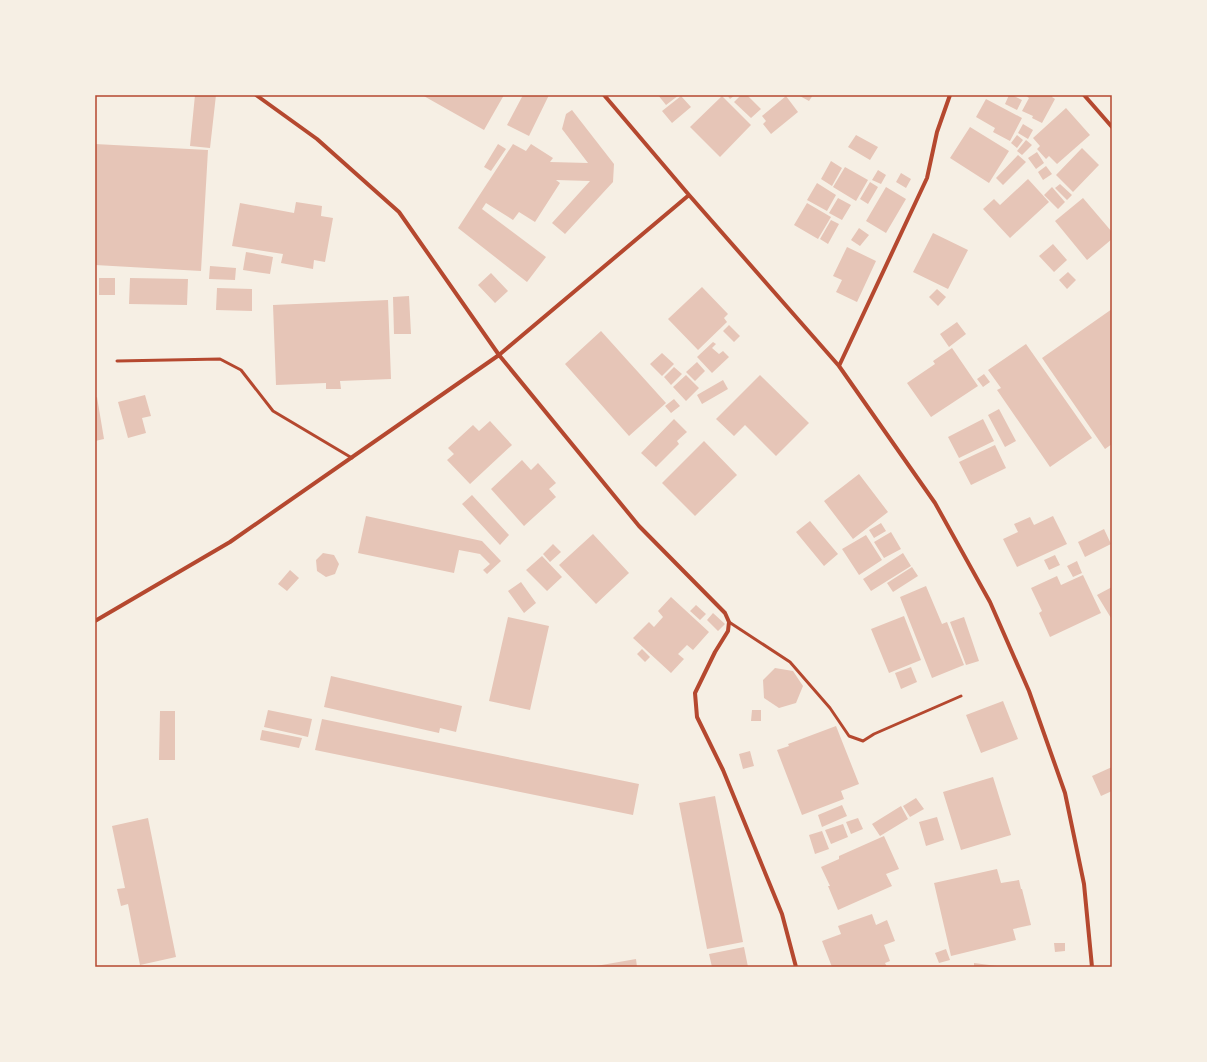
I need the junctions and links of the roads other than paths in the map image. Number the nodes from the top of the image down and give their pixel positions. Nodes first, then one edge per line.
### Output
1 (256, 95) edge
2 (604, 95) edge
3 (950, 95) edge
4 (1084, 95) edge
5 (1112, 127) edge
6 (689, 195) junction
7 (499, 355) junction
8 (117, 361) dead end
9 (840, 366) junction
10 (352, 458) junction
11 (95, 621) edge
12 (729, 622) junction
13 (961, 696) dead end
14 (796, 967) edge
15 (1092, 967) edge

1 - 7 street
2 - 6 street
3 - 9 street
4 - 5 street
6 - 7 street
6 - 9 street
7 - 10 street
7 - 12 street
8 - 10 lane
9 - 15 street
10 - 11 street
12 - 13 lane
12 - 14 street

